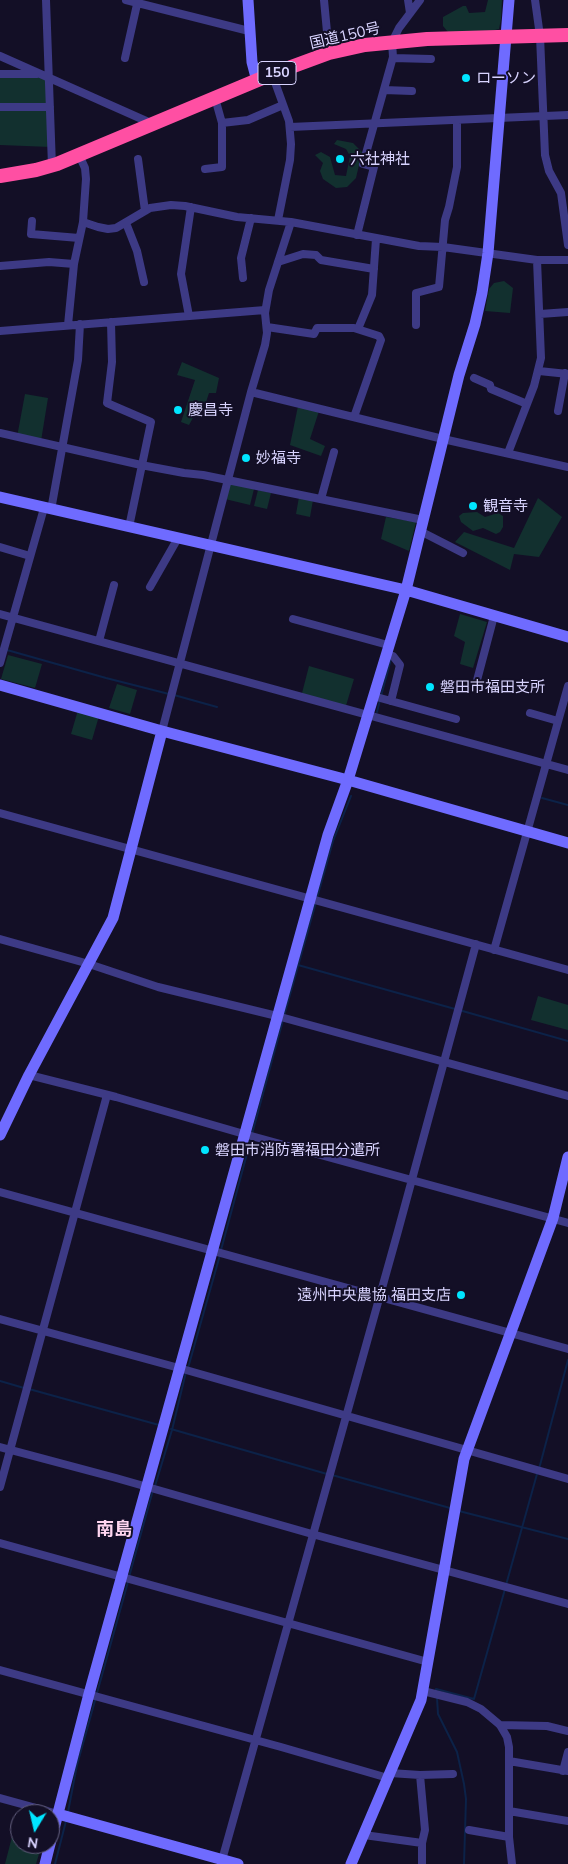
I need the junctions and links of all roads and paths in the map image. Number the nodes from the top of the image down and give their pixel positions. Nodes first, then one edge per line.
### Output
1 (46, 0) edge
2 (126, 0) edge
3 (248, 0) edge
4 (324, 0) edge
5 (408, 0) edge
6 (420, 0) edge
7 (509, 0) edge
8 (535, 0) edge
9 (138, 1) edge
10 (410, 12) junction
11 (250, 31) junction
12 (568, 35) edge
13 (506, 36) junction
14 (540, 36) junction
15 (392, 42) junction
16 (329, 53) junction
17 (0, 56) edge
18 (125, 58) dead end
19 (393, 58) junction
20 (431, 59) dead end
21 (0, 74) edge
22 (272, 74) junction
23 (45, 76) junction
24 (257, 81) junction
25 (384, 90) junction
26 (412, 91) dead end
27 (215, 98) junction
28 (283, 105) junction
29 (0, 107) edge
30 (50, 107) junction
31 (568, 116) edge
32 (543, 117) junction
33 (499, 118) junction
34 (457, 120) junction
35 (222, 123) junction
36 (375, 123) junction
37 (153, 124) junction
38 (290, 127) junction
39 (79, 154) junction
40 (138, 159) dead end
41 (52, 166) junction
42 (205, 169) dead end
43 (0, 176) edge
44 (191, 207) junction
45 (146, 211) junction
46 (250, 218) junction
47 (278, 220) junction
48 (32, 221) dead end
49 (83, 222) junction
50 (291, 222) junction
51 (126, 223) junction
52 (357, 236) junction
53 (79, 238) junction
54 (376, 239) junction
55 (568, 245) edge
56 (443, 247) junction
57 (488, 253) junction
58 (537, 260) junction
59 (568, 260) edge
60 (278, 262) junction
61 (74, 264) junction
62 (0, 266) edge
63 (374, 269) junction
64 (243, 278) dead end
65 (144, 282) dead end
66 (265, 310) junction
67 (568, 312) edge
68 (540, 314) junction
69 (189, 316) junction
70 (111, 322) junction
71 (80, 324) junction
72 (68, 325) junction
73 (416, 325) dead end
74 (267, 327) junction
75 (358, 329) junction
76 (0, 331) edge
77 (539, 371) junction
78 (567, 374) edge
79 (474, 378) dead end
80 (251, 392) junction
81 (527, 404) junction
82 (558, 411) dead end
83 (354, 417) junction
84 (0, 433) edge
85 (443, 439) junction
86 (63, 447) junction
87 (334, 452) dead end
88 (508, 454) junction
89 (141, 465) junction
90 (568, 467) edge
91 (228, 479) junction
92 (0, 497) edge
93 (321, 499) junction
94 (47, 509) junction
95 (129, 527) junction
96 (424, 529) junction
97 (178, 538) junction
98 (210, 546) junction
99 (0, 547) edge
100 (462, 553) dead end
101 (30, 556) junction
102 (114, 585) dead end
103 (150, 587) dead end
104 (406, 590) junction
105 (0, 614) edge
106 (494, 616) junction
107 (13, 618) junction
108 (293, 619) dead end
109 (568, 637) edge
110 (100, 641) junction
111 (389, 652) junction
112 (180, 662) junction
113 (0, 664) edge
114 (476, 684) dead end
115 (0, 685) edge
116 (568, 686) edge
117 (378, 698) junction
118 (391, 701) junction
119 (530, 713) dead end
120 (368, 715) junction
121 (559, 718) junction
122 (568, 718) edge
123 (456, 719) dead end
124 (162, 731) junction
125 (546, 764) junction
126 (568, 770) edge
127 (348, 780) junction
128 (0, 813) edge
129 (528, 832) junction
130 (568, 843) edge
131 (131, 849) junction
132 (310, 899) junction
133 (0, 939) edge
134 (476, 944) junction
135 (494, 950) junction
136 (89, 964) junction
137 (568, 970) edge
138 (277, 1016) junction
139 (444, 1062) junction
140 (29, 1075) junction
141 (107, 1095) junction
142 (568, 1096) edge
143 (244, 1134) junction
144 (0, 1135) edge
145 (568, 1157) edge
146 (412, 1180) junction
147 (0, 1192) edge
148 (76, 1213) junction
149 (553, 1218) junction
150 (568, 1223) edge
151 (212, 1251) junction
152 (378, 1298) junction
153 (0, 1319) edge
154 (43, 1331) junction
155 (512, 1333) junction
156 (568, 1349) edge
157 (180, 1368) junction
158 (346, 1415) junction
159 (0, 1447) edge
160 (10, 1450) junction
161 (468, 1450) junction
162 (568, 1479) edge
163 (0, 1487) edge
164 (146, 1487) junction
165 (312, 1534) junction
166 (0, 1543) edge
167 (444, 1569) junction
168 (122, 1577) junction
169 (568, 1604) edge
170 (288, 1623) junction
171 (428, 1662) junction
172 (0, 1670) edge
173 (423, 1691) junction
174 (89, 1694) junction
175 (500, 1725) junction
176 (568, 1731) edge
177 (255, 1740) junction
178 (568, 1752) edge
179 (509, 1761) junction
180 (566, 1771) edge
181 (453, 1774) dead end
182 (420, 1775) junction
183 (389, 1776) junction
184 (0, 1798) edge
185 (22, 1804) edge
186 (60, 1806) edge
187 (509, 1811) junction
188 (60, 1815) edge
189 (568, 1821) edge
190 (469, 1830) dead end
191 (364, 1835) junction
192 (509, 1837) junction
193 (422, 1843) junction
194 (221, 1861) edge
195 (238, 1864) edge
196 (351, 1864) edge
197 (422, 1864) edge
198 (512, 1864) edge

1 - 23 street
2 - 9 street
3 - 11 street
4 - 16 street
5 - 10 street
6 - 10 street
7 - 13 street
8 - 14 street
9 - 11 street
9 - 18 street
10 - 15 street
11 - 24 street
12 - 14 highway, 国道150号 / 150
13 - 14 highway, 国道150号 / 150
13 - 15 highway, 国道150号 / 150
13 - 33 street
14 - 32 street
15 - 16 highway, 国道150号 / 150
15 - 19 street
16 - 22 highway, 国道150号 / 150
17 - 23 street
19 - 20 street
19 - 25 street
21 - 23 street
22 - 24 highway, 国道150号 / 150
22 - 28 street
23 - 30 street
23 - 37 street
24 - 27 highway, 国道150号 / 150
25 - 26 street
25 - 36 street
27 - 35 street
27 - 37 highway, 国道150号 / 150
28 - 35 street
28 - 38 street
29 - 30 street
30 - 41 street
31 - 32 street
32 - 33 street
32 - 55 street
33 - 34 street
33 - 57 street
34 - 36 street
34 - 56 street
35 - 42 street
36 - 38 street
36 - 52 street
37 - 39 highway, 国道150号 / 150
38 - 47 street
39 - 41 highway, 国道150号 / 150
39 - 49 street
40 - 45 street
41 - 43 highway, 国道150号 / 150
44 - 45 street
44 - 46 street
44 - 69 street
45 - 51 street
46 - 47 street
46 - 64 street
47 - 50 street
48 - 53 street
49 - 51 street
49 - 53 street
50 - 52 street
50 - 60 street
51 - 65 street
52 - 54 street
53 - 61 street
54 - 56 street
54 - 63 street
56 - 57 street
56 - 73 street
57 - 58 street
57 - 85 street
58 - 59 street
58 - 68 street
60 - 63 street
60 - 66 street
61 - 62 street
61 - 72 street
63 - 75 street
66 - 69 street
66 - 74 street
67 - 68 street
68 - 77 street
69 - 70 street
70 - 71 street
70 - 89 street
71 - 72 street
71 - 86 street
72 - 76 street
74 - 75 street
74 - 80 street
75 - 83 street
77 - 78 street
77 - 81 street
78 - 82 street
79 - 81 street
80 - 83 street
80 - 91 street
81 - 88 street
83 - 85 street
84 - 86 street
85 - 88 street
85 - 96 street
86 - 89 street
86 - 94 street
87 - 93 street
88 - 90 street
89 - 91 street
89 - 95 street
91 - 93 street
91 - 98 street
92 - 94 street
93 - 96 street
94 - 95 street
94 - 101 street
95 - 97 street
96 - 100 street
96 - 104 street
97 - 98 street
97 - 103 street
98 - 104 street
98 - 112 street
99 - 101 street
101 - 107 street
102 - 110 street
104 - 106 street
104 - 111 street
105 - 107 street
106 - 109 street
106 - 114 street
107 - 110 street
107 - 113 street
108 - 111 street
110 - 112 street
111 - 117 street
111 - 118 street
112 - 120 street
112 - 124 street
115 - 124 street
116 - 121 street
117 - 118 street
117 - 120 street
118 - 123 street
119 - 121 street
120 - 125 street
120 - 127 street
121 - 122 street
121 - 125 street
124 - 127 street
124 - 131 street
125 - 126 street
125 - 129 street
127 - 129 street
127 - 132 street
128 - 131 street
129 - 130 street
129 - 135 street
131 - 132 street
131 - 136 street
132 - 134 street
132 - 138 street
133 - 136 street
134 - 135 street
134 - 139 street
135 - 137 street
136 - 138 street
136 - 140 street
138 - 139 street
138 - 143 street
139 - 142 street
139 - 146 street
140 - 141 street
140 - 144 street
141 - 143 street
141 - 148 street
143 - 146 street
143 - 151 street
145 - 149 street
146 - 149 street
146 - 152 street
147 - 148 street
148 - 151 street
148 - 154 street
149 - 150 street
149 - 155 street
151 - 152 street
151 - 157 street
152 - 155 street
152 - 158 street
153 - 154 street
154 - 157 street
154 - 160 street
155 - 156 street
155 - 161 street
157 - 158 street
157 - 164 street
158 - 161 street
158 - 165 street
159 - 160 street
160 - 163 street
160 - 164 street
161 - 162 street
161 - 167 street
164 - 165 street
164 - 168 street
165 - 167 street
165 - 170 street
166 - 168 street
167 - 169 street
167 - 171 street
168 - 170 street
168 - 174 street
170 - 171 street
170 - 177 street
171 - 173 street
172 - 174 street
173 - 175 street
173 - 183 street
174 - 177 street
174 - 186 street
175 - 176 street
175 - 179 street
177 - 183 street
177 - 194 street
178 - 180 street
179 - 180 street
179 - 187 street
181 - 182 street
182 - 183 street
182 - 193 street
183 - 191 street
184 - 185 street
187 - 189 street
187 - 192 street
188 - 194 street
190 - 192 street
191 - 193 street
191 - 196 street
192 - 198 street
193 - 197 street
194 - 195 street

